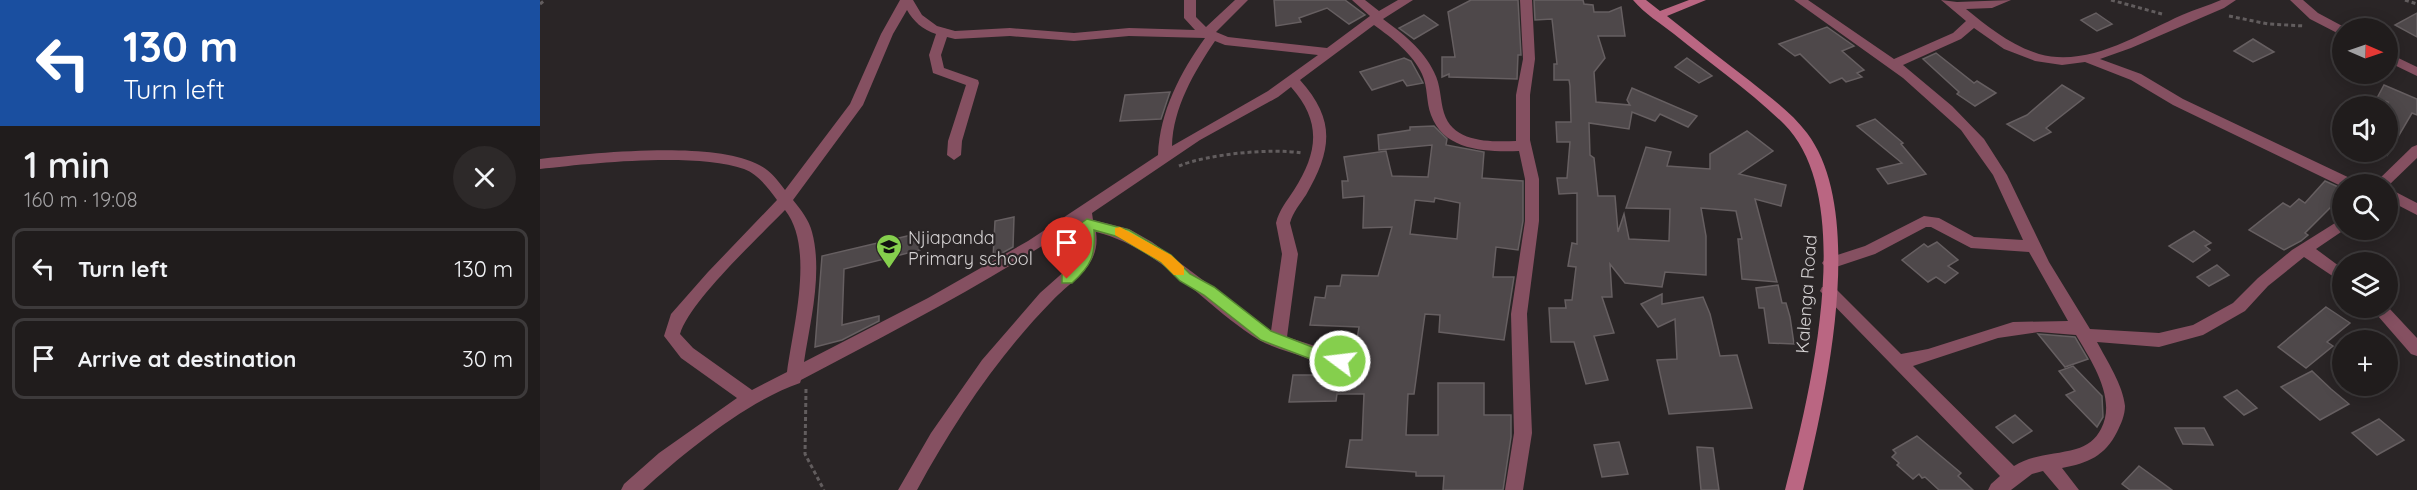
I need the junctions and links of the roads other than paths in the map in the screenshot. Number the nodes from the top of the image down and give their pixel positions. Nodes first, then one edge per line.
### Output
1 (907, 0) edge
2 (1190, 0) edge
3 (1242, 0) edge
4 (1358, 0) edge
5 (1407, 0) edge
6 (1526, 0) edge
7 (1639, 0) edge
8 (1700, 0) edge
9 (1800, 0) edge
10 (2005, 0) edge
11 (2230, 0) edge
12 (2296, 0) edge
13 (1951, 3) edge
14 (1658, 16) junction
15 (1376, 18) junction
16 (1975, 20) junction
17 (2332, 26) edge
18 (942, 33) junction
19 (1209, 34) junction
20 (1329, 52) junction
21 (2086, 58) junction
22 (2398, 62) edge
23 (1893, 64) junction
24 (2417, 72) edge
25 (1292, 80) junction
26 (1524, 146) junction
27 (2417, 150) edge
28 (954, 155) dead end
29 (1168, 163) junction
30 (540, 164) edge
31 (2392, 174) edge
32 (2332, 176) edge
33 (2398, 199) edge
34 (785, 201) junction
35 (2417, 210) edge
36 (1085, 217) junction
37 (2332, 231) edge
38 (2035, 247) junction
39 (2305, 249) junction
40 (1830, 263) junction
41 (2332, 269) edge
42 (1828, 291) junction
43 (2390, 318) edge
44 (2084, 332) junction
45 (2412, 339) edge
46 (1279, 341) junction
47 (2417, 350) edge
48 (1340, 361) dead end
49 (1898, 361) junction
50 (794, 378) junction
51 (752, 398) junction
52 (2048, 464) junction
53 (2013, 477) junction
54 (630, 490) edge
55 (907, 490) edge
56 (1514, 490) edge
57 (1794, 490) edge
58 (1997, 490) edge
59 (2070, 490) edge

1 - 18 street
1 - 34 street
2 - 19 street
3 - 19 street
4 - 15 street
5 - 15 street
6 - 26 street
7 - 14 main road, Kalenga Road
8 - 14 main road
9 - 23 street
10 - 13 street
11 - 21 street
12 - 17 street
13 - 16 street
14 - 40 main road, Kalenga Road
15 - 20 street
15 - 26 street
16 - 21 street
16 - 23 street
18 - 19 street
18 - 28 street
19 - 20 street
19 - 29 street
20 - 25 street
21 - 32 street
22 - 24 street
23 - 38 street
25 - 29 street
25 - 46 street
26 - 56 street
27 - 31 street
29 - 36 street
30 - 34 street
33 - 35 street
34 - 50 street
34 - 51 street
36 - 46 street
36 - 50 street
36 - 55 street
37 - 39 street
38 - 40 street
38 - 44 street
39 - 41 street
39 - 44 street
40 - 42 main road, Kalenga Road
42 - 49 street
42 - 57 main road, Kalenga Road
43 - 45 street
44 - 49 street
44 - 52 street
45 - 47 street
46 - 48 street
49 - 53 street
50 - 51 street
51 - 54 street
52 - 53 street
52 - 59 street
53 - 58 street

